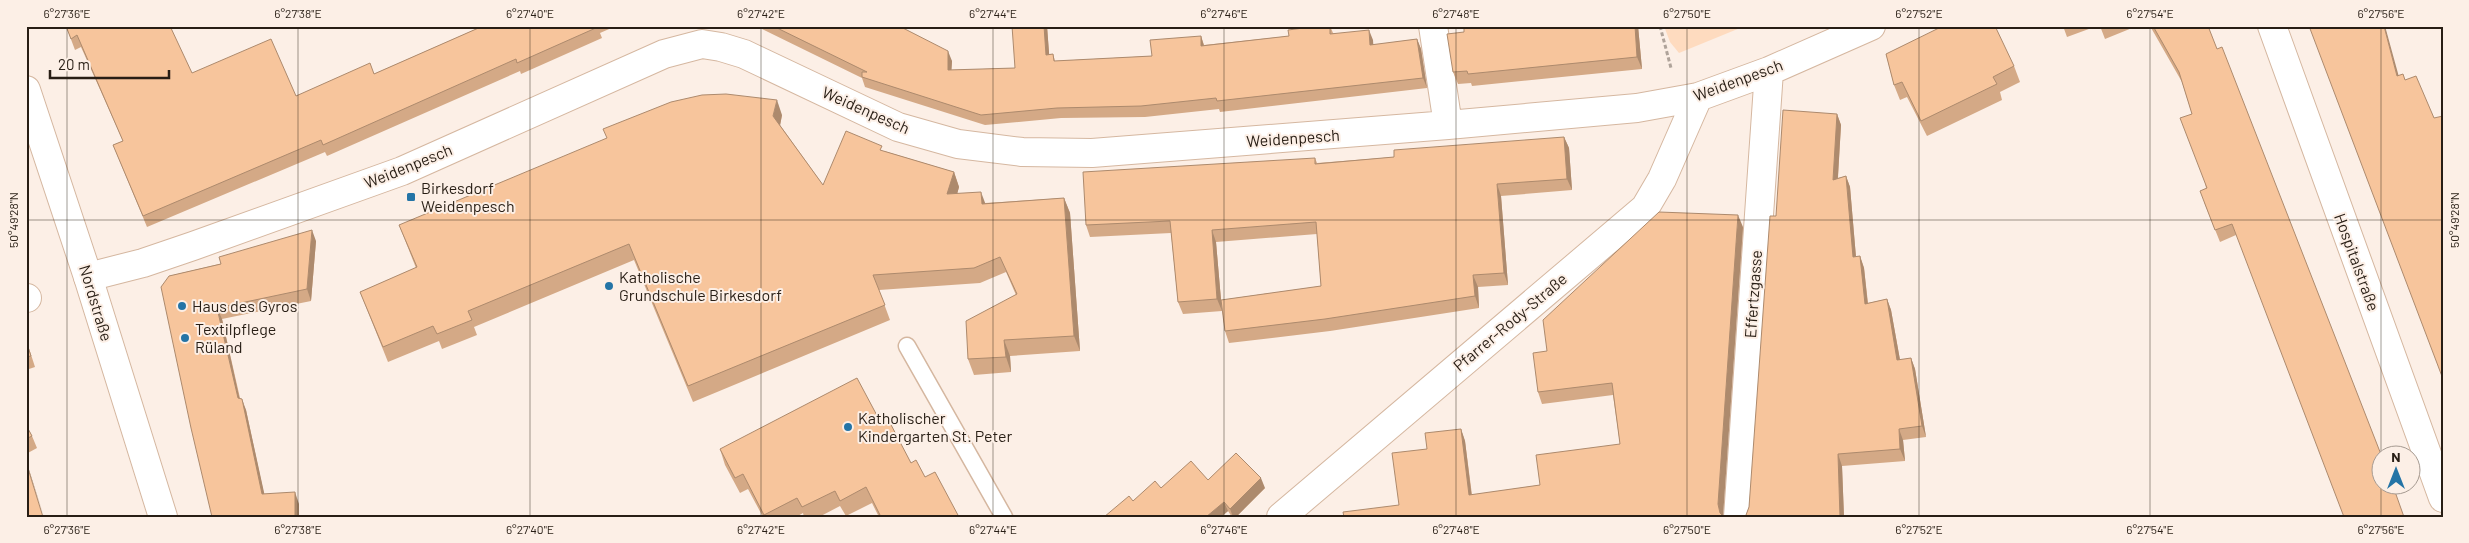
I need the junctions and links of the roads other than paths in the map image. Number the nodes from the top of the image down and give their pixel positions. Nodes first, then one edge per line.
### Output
1 (1433, 26) edge
2 (1870, 26) edge
3 (2272, 26) edge
4 (727, 37) edge
5 (1769, 71) junction
6 (26, 90) edge
7 (1689, 99) junction
8 (1448, 125) junction
9 (88, 277) junction
10 (907, 346) dead end
11 (2443, 498) edge
12 (163, 517) edge
13 (1004, 517) edge
14 (1281, 517) edge
15 (1738, 517) edge

1 - 8 street
2 - 5 street, Weidenpesch
3 - 11 street, Hospitalstraße
4 - 8 street, Weidenpesch
4 - 9 street, Weidenpesch
5 - 7 street, Weidenpesch
5 - 15 street, Effertzgasse
6 - 9 street, Nordstraße
7 - 8 street, Weidenpesch
7 - 14 street, Pfarrer-Rody-Straße
9 - 12 street, Nordstraße
10 - 13 lane

